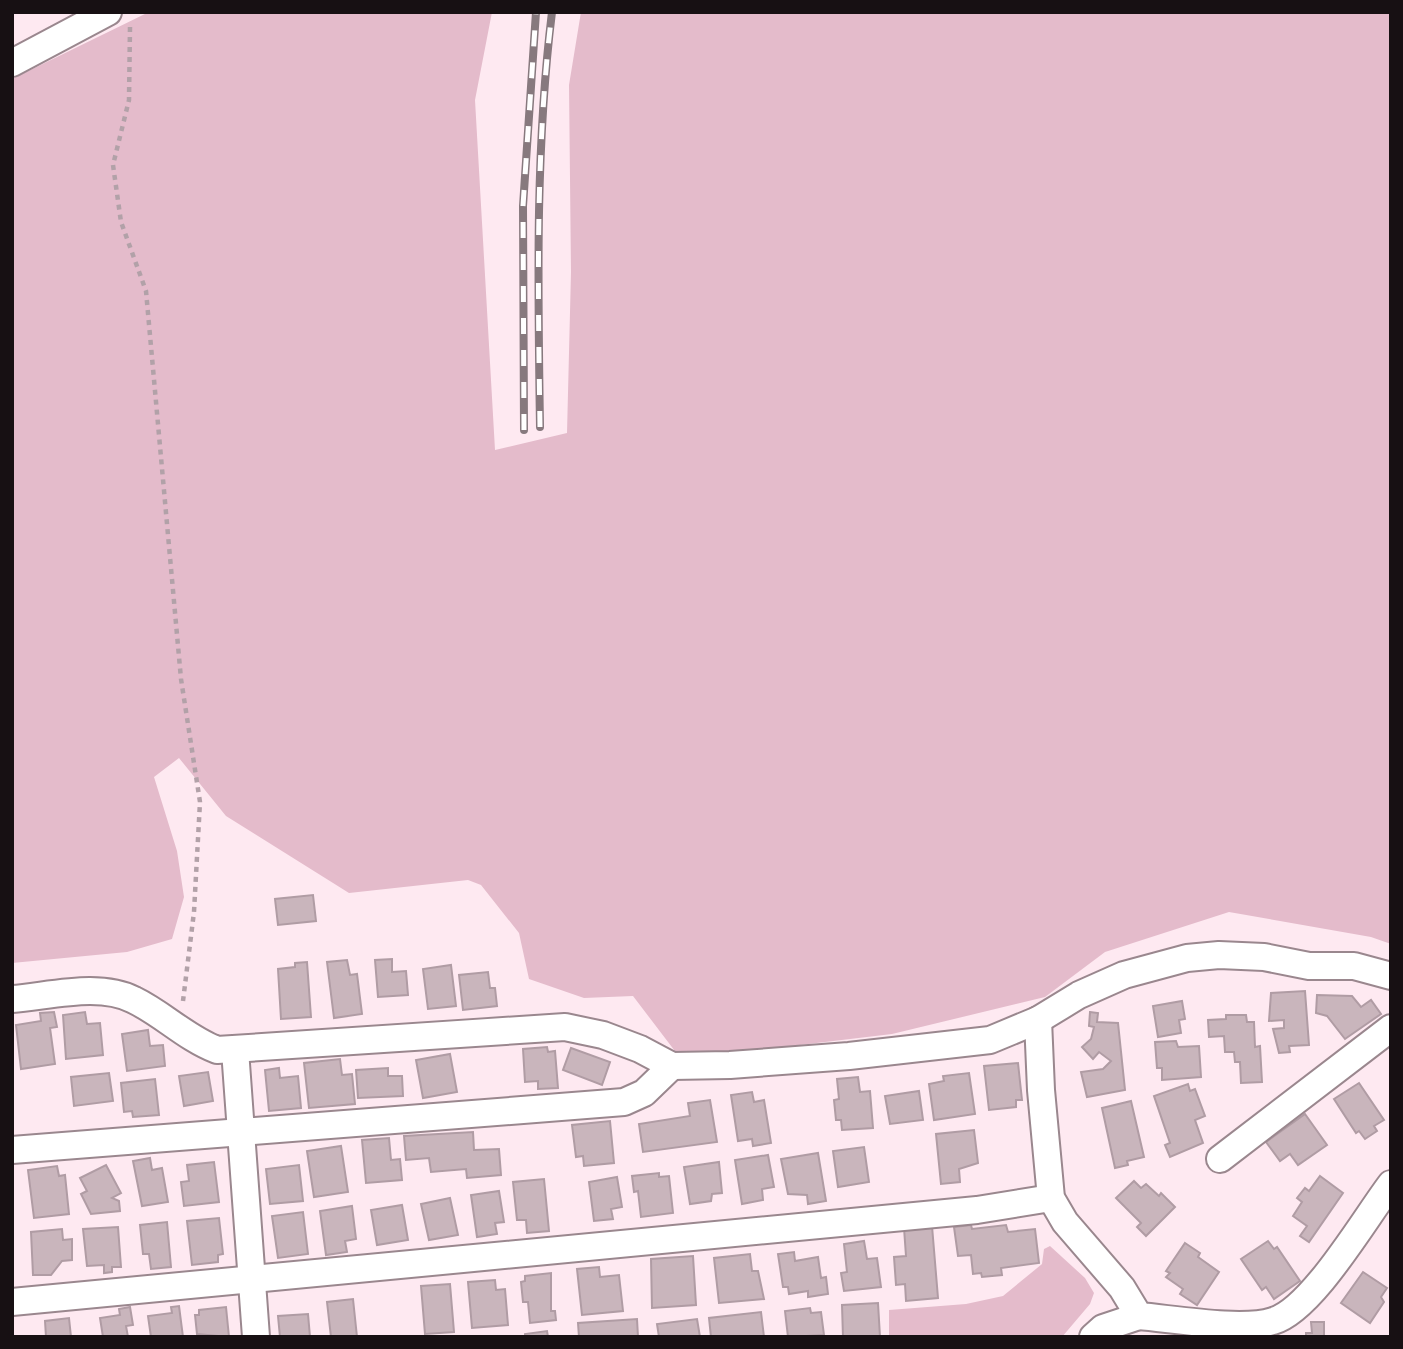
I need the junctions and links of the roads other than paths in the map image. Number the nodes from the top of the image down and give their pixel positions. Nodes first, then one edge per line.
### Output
1 (119, 19) edge
2 (12, 63) edge
3 (1391, 976) edge
4 (12, 999) edge
5 (1038, 1020) junction
6 (1391, 1028) edge
7 (235, 1050) junction
8 (672, 1066) junction
9 (242, 1130) junction
10 (12, 1150) edge
11 (1220, 1159) dead end
12 (1391, 1184) edge
13 (1051, 1198) junction
14 (254, 1281) junction
15 (12, 1302) edge
16 (1139, 1316) junction
17 (256, 1337) edge
18 (1093, 1337) edge

1 - 2 street
3 - 5 street
4 - 7 street
5 - 8 street
5 - 13 street
6 - 11 street
7 - 8 street
7 - 9 street
8 - 9 street
9 - 10 street
9 - 14 street
12 - 16 street
13 - 14 street
13 - 16 street
14 - 15 street
14 - 17 street
16 - 18 street

